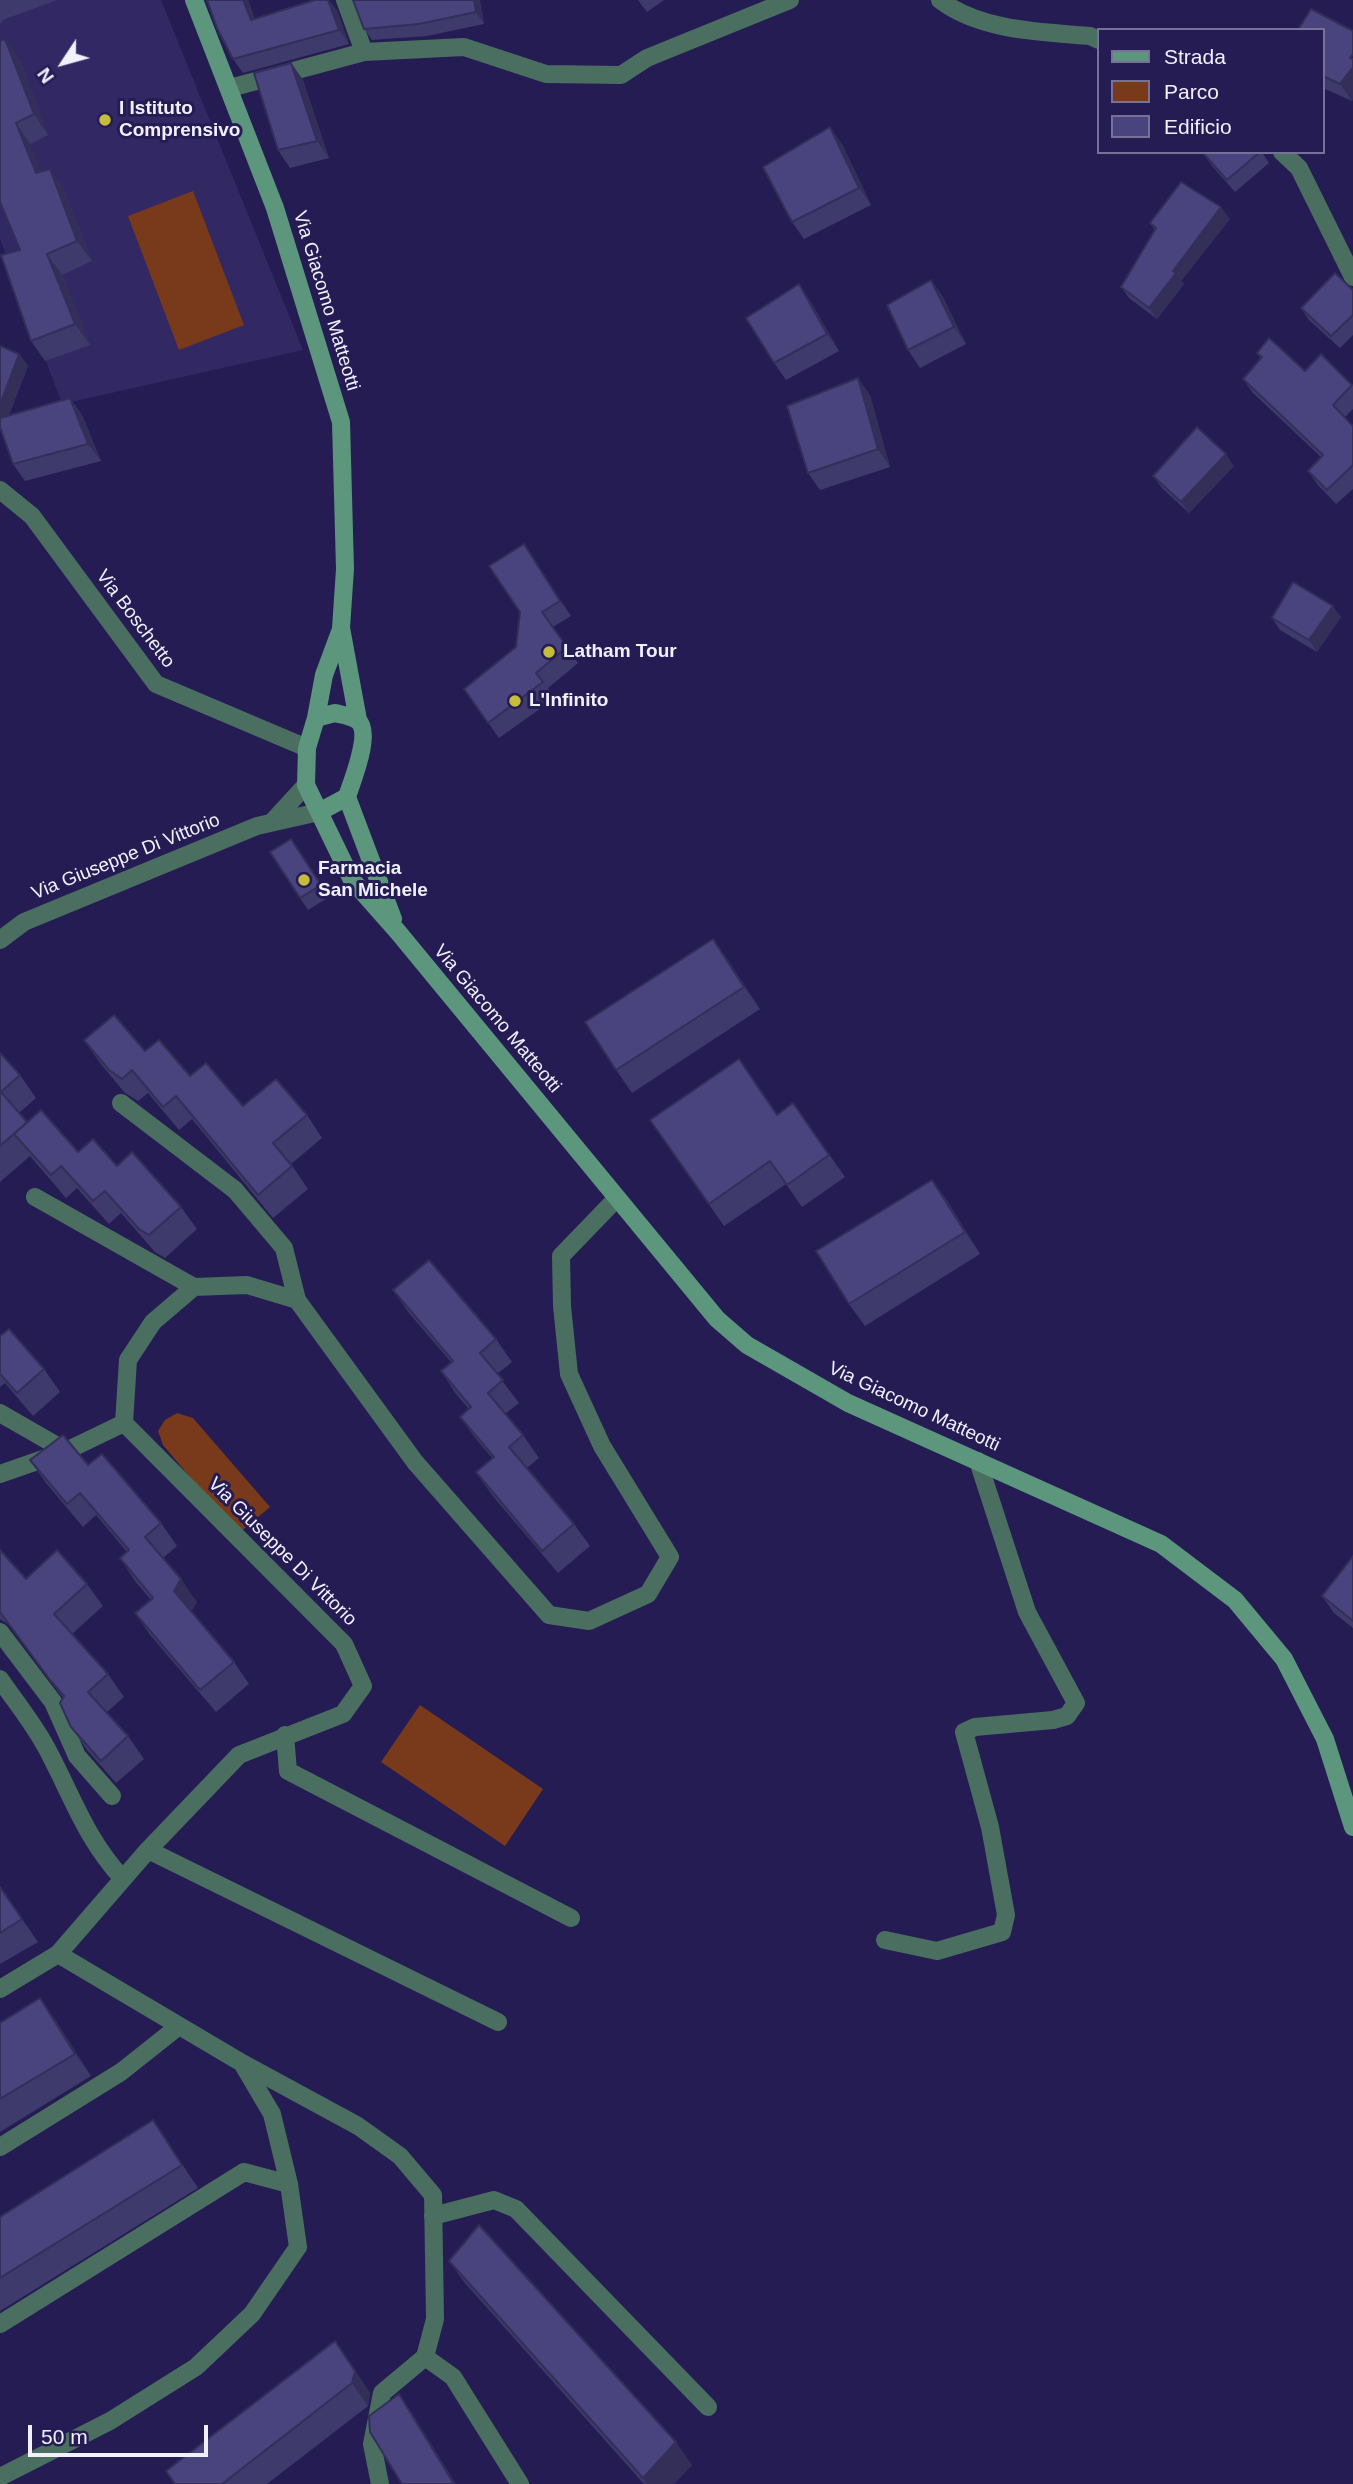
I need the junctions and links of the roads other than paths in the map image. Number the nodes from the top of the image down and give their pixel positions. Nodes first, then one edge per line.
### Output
1 (194, 0) edge
2 (345, 0) edge
3 (790, 0) edge
4 (940, 0) edge
5 (1098, 40) edge
6 (364, 52) junction
7 (230, 88) junction
8 (1284, 154) edge
9 (1353, 277) edge
10 (0, 490) edge
11 (341, 628) junction
12 (316, 718) junction
13 (358, 720) junction
14 (307, 748) junction
15 (306, 785) junction
16 (347, 797) junction
17 (319, 812) junction
18 (272, 822) junction
19 (398, 932) junction
20 (0, 940) edge
21 (121, 1103) edge
22 (35, 1197) dead end
23 (617, 1198) junction
24 (194, 1287) junction
25 (297, 1300) junction
26 (0, 1413) edge
27 (124, 1423) junction
28 (66, 1451) junction
29 (978, 1461) junction
30 (0, 1474) edge
31 (0, 1632) edge
32 (0, 1679) edge
33 (285, 1735) junction
34 (112, 1796) dead end
35 (1353, 1827) edge
36 (148, 1850) junction
37 (123, 1879) junction
38 (571, 1918) dead end
39 (885, 1940) dead end
40 (58, 1954) junction
41 (0, 1989) edge
42 (498, 2022) dead end
43 (179, 2026) junction
44 (242, 2063) junction
45 (0, 2147) edge
46 (289, 2184) junction
47 (433, 2216) junction
48 (0, 2324) edge
49 (425, 2357) junction
50 (708, 2407) dead end
51 (0, 2477) edge
52 (380, 2484) edge
53 (520, 2484) edge

1 - 7 street, Via Giacomo Matteotti
2 - 6 street
3 - 6 street
4 - 5 street
6 - 7 street
7 - 11 street, Via Giacomo Matteotti
8 - 9 street
10 - 14 street, Via Boschetto
11 - 12 street, Via Giacomo Matteotti
11 - 13 street, Via Giacomo Matteotti
12 - 13 street
12 - 14 street, Via Giacomo Matteotti
13 - 16 street, Via Giacomo Matteotti
14 - 15 street, Via Giacomo Matteotti
15 - 17 street, Via Giacomo Matteotti
15 - 18 street, Via Giuseppe Di Vittorio
16 - 17 street
16 - 19 street, Via Giacomo Matteotti
17 - 18 street, Via Giuseppe Di Vittorio
17 - 19 street, Via Giacomo Matteotti
18 - 20 street, Via Giuseppe Di Vittorio
19 - 23 street, Via Giacomo Matteotti
21 - 25 street
22 - 24 street
23 - 25 street
23 - 29 street, Via Giacomo Matteotti
24 - 25 street
24 - 27 street
26 - 28 street
27 - 28 street
27 - 33 street, Via Giuseppe Di Vittorio
28 - 30 street
29 - 35 street, Via Giacomo Matteotti
29 - 39 street
31 - 34 street
32 - 37 street
33 - 36 street, Via Giuseppe Di Vittorio
33 - 38 street
36 - 37 street, Via Giuseppe Di Vittorio
36 - 42 street
37 - 40 street, Via Giuseppe Di Vittorio
40 - 41 street, Via Giuseppe Di Vittorio
40 - 43 street
43 - 44 street
43 - 45 street
44 - 46 street
44 - 47 street
46 - 48 street
46 - 51 street
47 - 49 street
47 - 50 street
49 - 52 street
49 - 53 street

